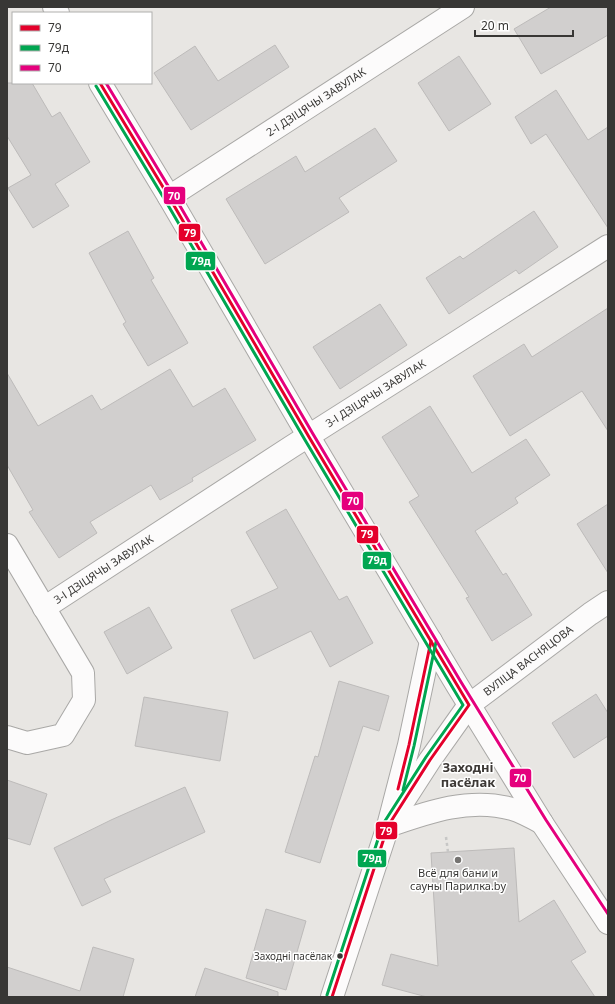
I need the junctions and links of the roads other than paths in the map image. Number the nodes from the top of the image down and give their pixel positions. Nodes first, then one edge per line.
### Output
1 (463, 7) edge
2 (101, 84) edge
3 (169, 196) junction
4 (608, 246) edge
5 (309, 437) junction
6 (7, 545) edge
7 (608, 602) edge
8 (44, 608) junction
9 (431, 640) junction
10 (469, 705) junction
11 (7, 737) edge
12 (542, 823) junction
13 (388, 826) junction
14 (608, 923) edge
15 (332, 997) edge

1 - 3 street, 2-І ДЗІЦЯЧЫ ЗАВУЛАК
2 - 3 street
3 - 5 street
4 - 5 street, 3-І ДЗІЦЯЧЫ ЗАВУЛАК
5 - 8 street, 3-І ДЗІЦЯЧЫ ЗАВУЛАК
5 - 9 street
6 - 8 street
7 - 10 street, ВУЛІЦА ВАСНЯЦОВА
8 - 11 street
9 - 10 street
9 - 13 street, ВУЛІЦА ВАСНЯЦОВА
10 - 12 street
10 - 13 street, ВУЛІЦА ВАСНЯЦОВА
12 - 13 street
12 - 14 street
13 - 15 street, ВУЛІЦА ВАСНЯЦОВА

